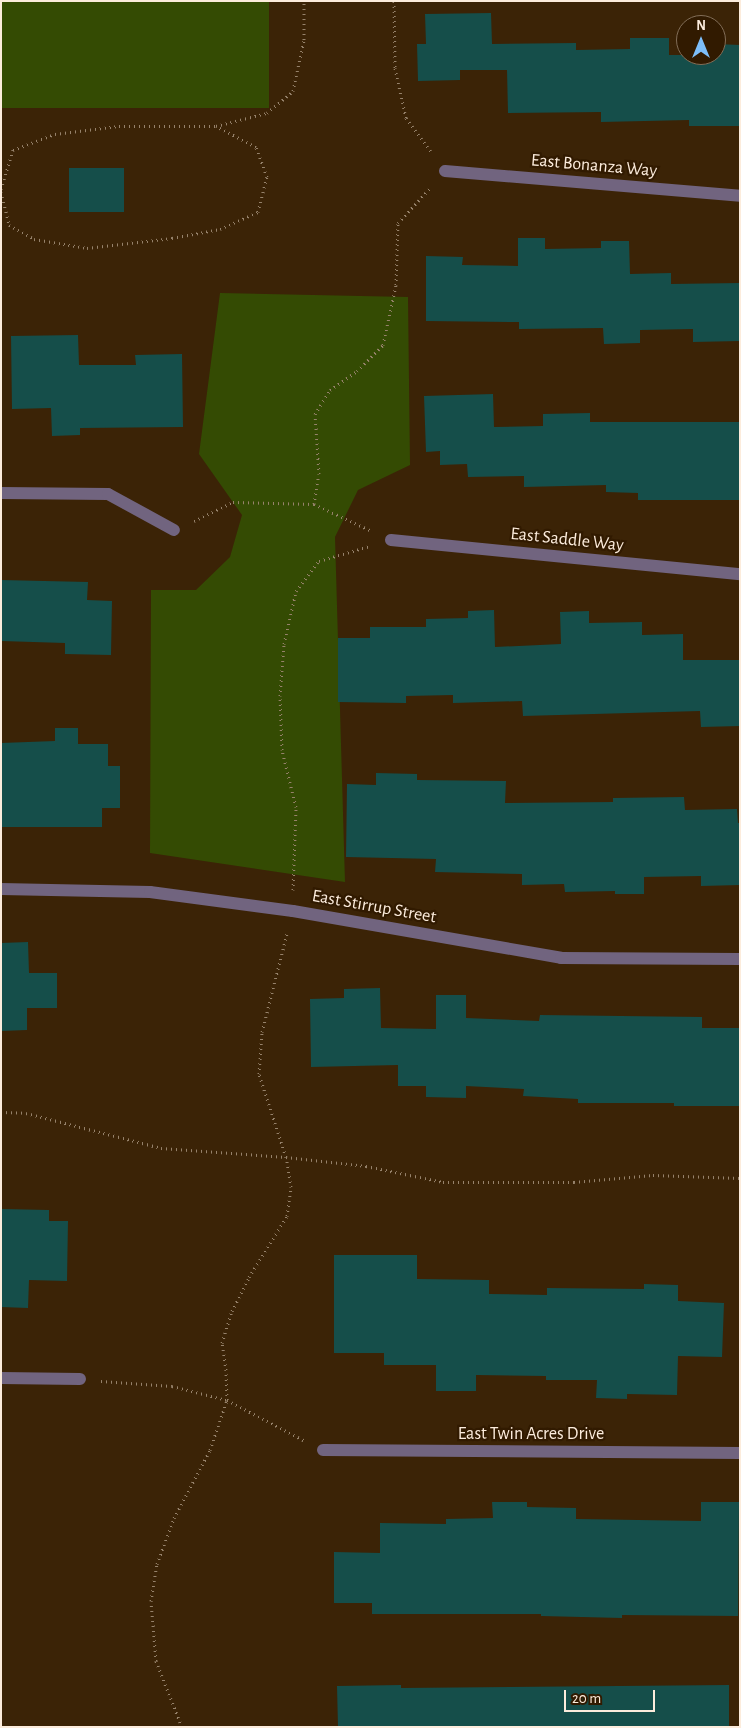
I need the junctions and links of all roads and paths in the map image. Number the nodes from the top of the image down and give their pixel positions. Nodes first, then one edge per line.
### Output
1 (304, 1) edge
2 (394, 1) edge
3 (216, 126) junction
4 (445, 171) junction
5 (1, 190) edge
6 (740, 196) edge
7 (1, 494) edge
8 (314, 504) junction
9 (174, 530) joint
10 (391, 540) junction
11 (740, 574) edge
12 (1, 888) edge
13 (293, 911) junction
14 (740, 959) edge
15 (1, 1112) edge
16 (286, 1157) junction
17 (740, 1178) edge
18 (1, 1378) edge
19 (80, 1379) joint
20 (227, 1400) junction
21 (323, 1450) joint
22 (740, 1453) edge
23 (182, 1727) edge

1 - 3 path
2 - 4 path
3 - 5 path
3 - 5 path
4 - 6 street, East Bonanza Way
4 - 8 path
7 - 9 street
8 - 9 path
8 - 10 path
10 - 11 street, East Saddle Way
10 - 13 path
12 - 13 street, East Stirrup Street
13 - 14 street, East Stirrup Street
13 - 16 path
15 - 16 path
16 - 17 path
16 - 20 path
18 - 19 street
19 - 20 path
20 - 21 path
20 - 23 path
21 - 22 street, East Twin Acres Drive

